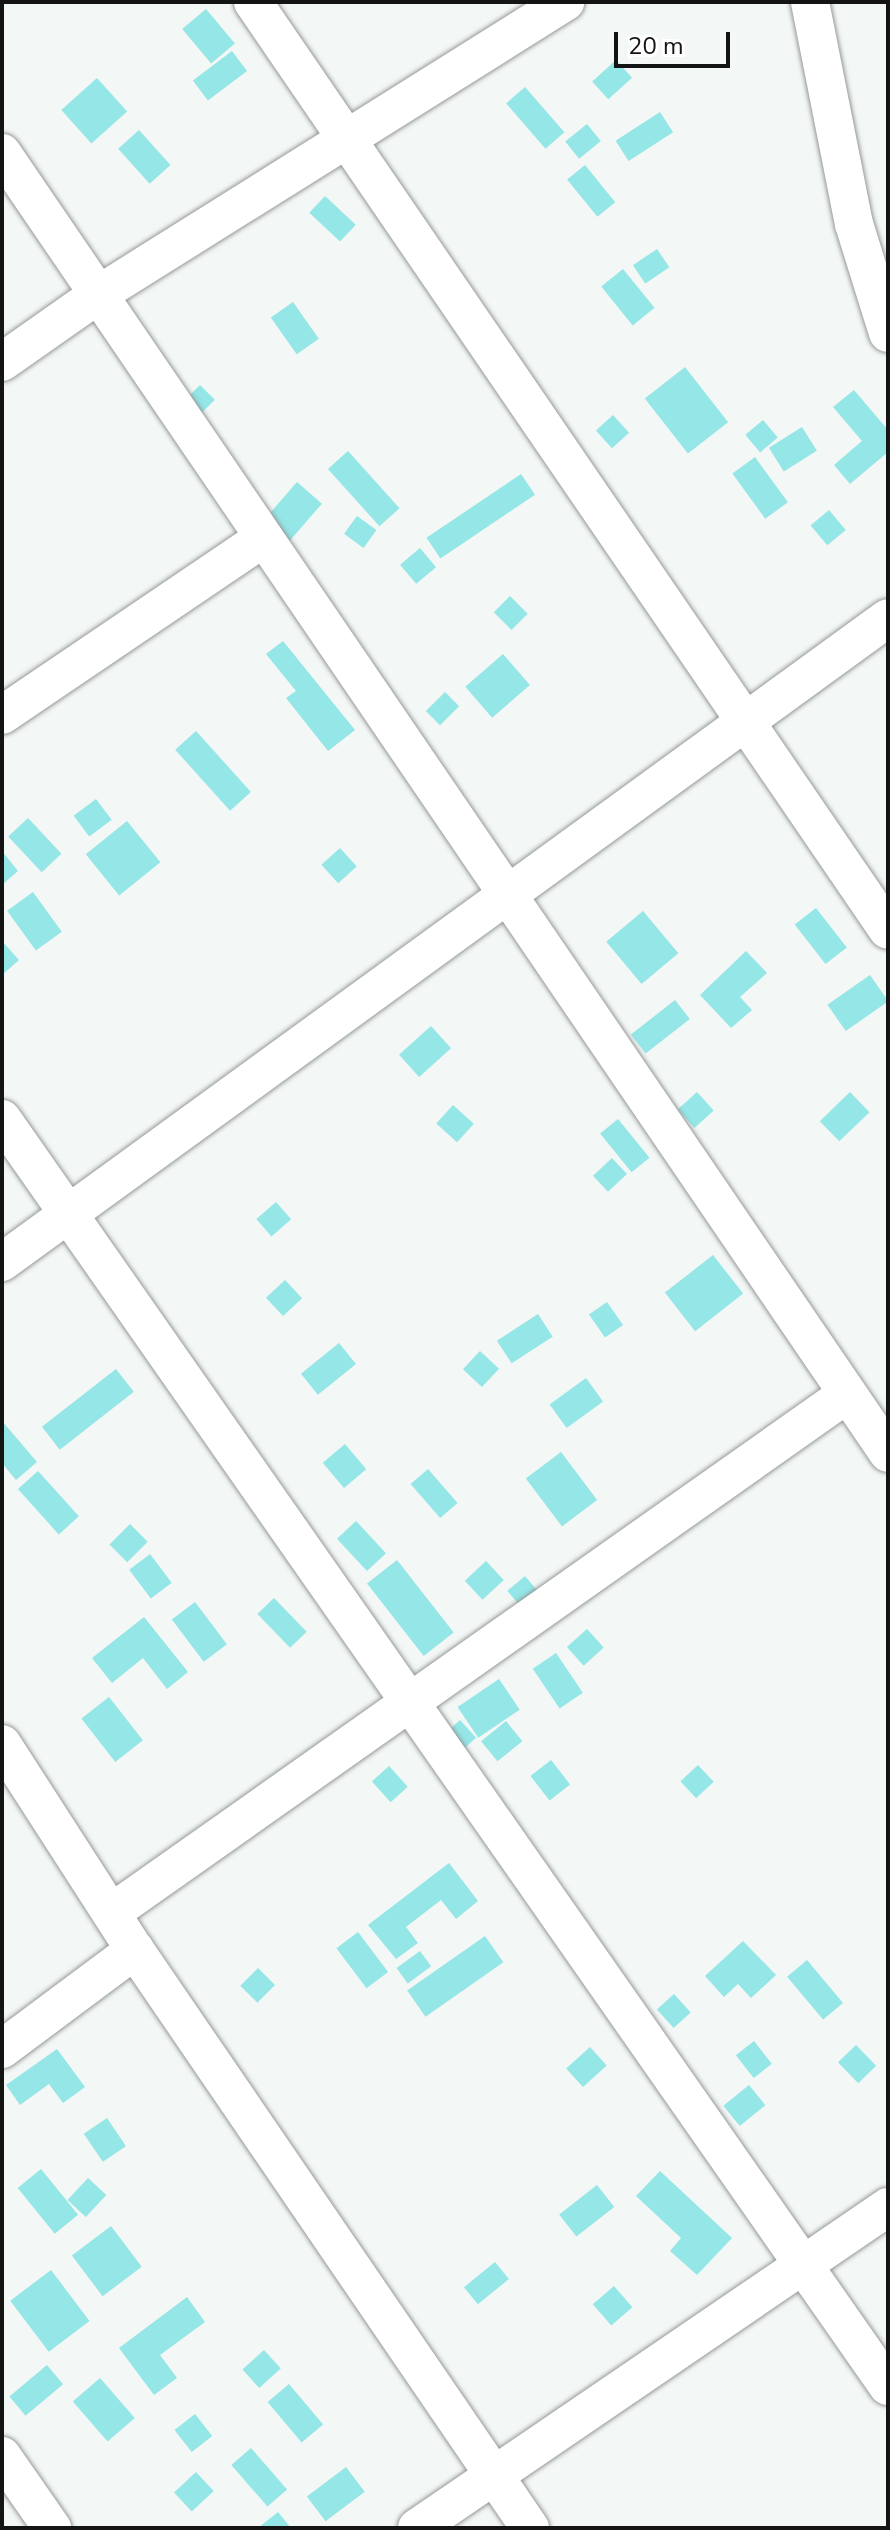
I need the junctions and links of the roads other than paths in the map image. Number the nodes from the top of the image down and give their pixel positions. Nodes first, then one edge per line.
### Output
1 (253, 2) edge
2 (565, 2) edge
3 (810, 2) edge
4 (346, 141) junction
5 (2, 153) edge
6 (96, 296) junction
7 (888, 333) edge
8 (2, 362) edge
9 (262, 539) junction
10 (888, 618) edge
11 (2, 715) edge
12 (745, 724) junction
13 (505, 897) junction
14 (888, 930) edge
15 (2, 1119) edge
16 (68, 1214) junction
17 (2, 1262) edge
18 (847, 1394) junction
19 (888, 1453) edge
20 (410, 1702) junction
21 (2, 1744) edge
22 (111, 1913) junction
23 (135, 1950) junction
24 (2, 2049) edge
25 (888, 2207) edge
26 (805, 2265) junction
27 (888, 2386) edge
28 (2, 2456) edge
29 (495, 2476) junction
30 (52, 2528) edge
31 (417, 2528) edge
32 (530, 2528) edge

1 - 4 street
2 - 4 street
3 - 7 street
4 - 6 street
4 - 12 street
5 - 6 street
6 - 8 street
6 - 9 street
9 - 11 street
9 - 13 street
10 - 12 street
12 - 13 street
12 - 14 street
13 - 16 street
13 - 18 street
15 - 16 street
16 - 17 street
16 - 20 street
18 - 19 street
18 - 20 street
20 - 22 street
20 - 26 street
21 - 22 street
22 - 23 street
23 - 24 street
23 - 29 street
25 - 26 street
26 - 27 street
26 - 29 street
28 - 30 street
29 - 31 street
29 - 32 street

